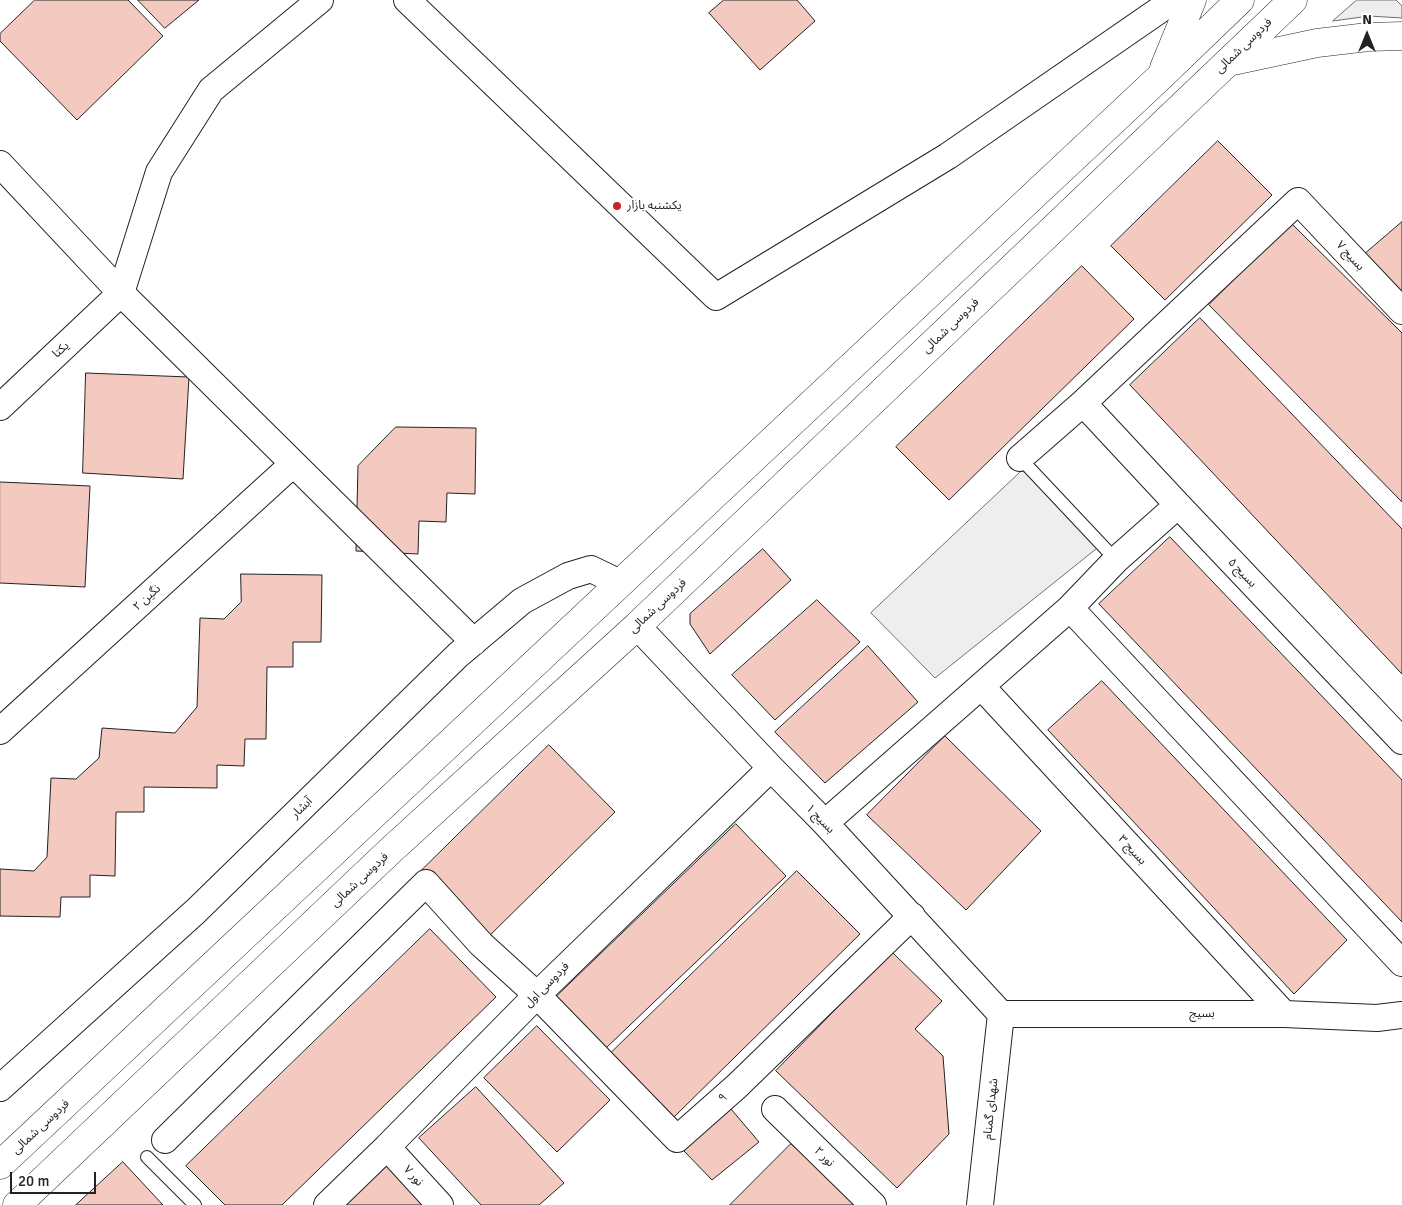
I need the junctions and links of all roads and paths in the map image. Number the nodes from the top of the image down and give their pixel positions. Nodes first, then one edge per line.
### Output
1 (320, 0) edge
2 (407, 0) edge
3 (1174, 0) edge
4 (1192, 0) edge
5 (1240, 0) edge
6 (1293, 0) edge
7 (1402, 36) edge
8 (1228, 62) junction
9 (1160, 78) junction
10 (0, 164) edge
11 (121, 293) junction
12 (1402, 311) edge
13 (1083, 404) junction
14 (0, 407) edge
15 (1020, 458) joint
16 (294, 464) junction
17 (1178, 505) junction
18 (1116, 560) junction
19 (620, 584) junction
20 (1070, 608) junction
21 (637, 626) junction
22 (474, 642) junction
23 (981, 686) junction
24 (0, 731) edge
25 (1402, 740) edge
26 (770, 768) junction
27 (825, 823) junction
28 (912, 916) junction
29 (1402, 963) edge
30 (537, 995) junction
31 (1001, 1014) junction
32 (1284, 1014) junction
33 (1402, 1015) edge
34 (0, 1088) edge
35 (775, 1109) dead end
36 (386, 1147) junction
37 (156, 1148) joint
38 (0, 1166) edge
39 (18, 1205) edge
40 (196, 1205) edge
41 (327, 1205) edge
42 (440, 1205) edge
43 (873, 1205) edge
44 (980, 1205) edge

1 - 11 street
2 - 3 street
4 - 9 main road
5 - 9 main road, فردوسی شمالی
6 - 8 main road, فردوسی شمالی
7 - 8 main road
8 - 21 main road, فردوسی شمالی
9 - 19 main road, فردوسی شمالی
10 - 11 street
11 - 14 street, یکتا
11 - 16 street
12 - 13 street, بسیج ۷
13 - 15 street
13 - 17 street, بسیج ۵
15 - 18 lane
16 - 22 street
16 - 24 street, نگین ۲
17 - 18 street
17 - 25 street, بسیج ۵
18 - 20 street
19 - 22 street, آبشار
19 - 38 main road, فردوسی شمالی
20 - 23 street
20 - 29 street
21 - 26 street, بسیج ۱
21 - 39 main road, فردوسی شمالی
22 - 34 street, آبشار
23 - 27 street
23 - 32 street, بسیج ۳
26 - 27 street, بسیج ۱
26 - 30 street, فردوسی اول
27 - 28 street, بسیج ۱
28 - 30 street, ۹
28 - 31 street, بسیج ۱
30 - 36 street, فردوسی اول
30 - 37 street
31 - 32 street, بسیج
31 - 44 street, شهدای گمنام
32 - 33 street, بسیج
35 - 43 street, نور ۲
36 - 41 street, فردوسی اول
36 - 42 street, نور ۷
37 - 40 lane

